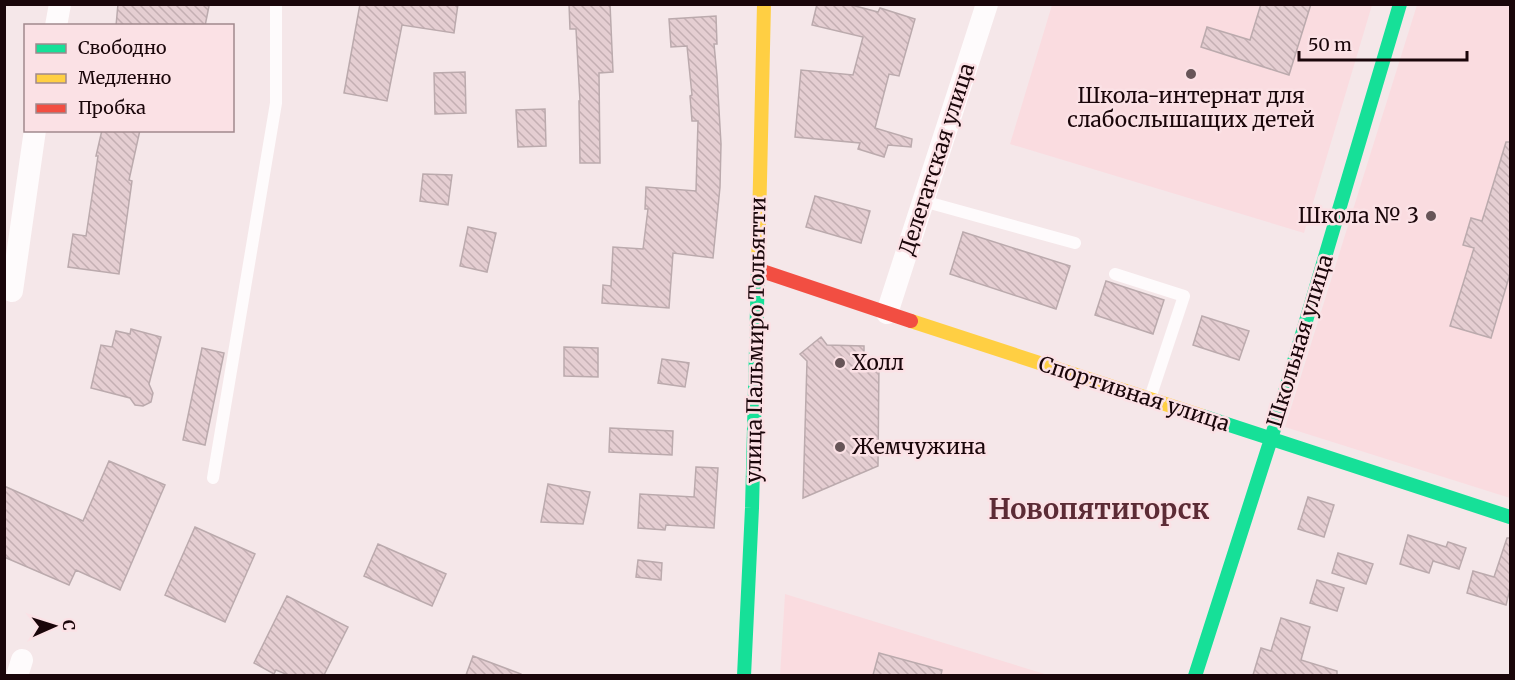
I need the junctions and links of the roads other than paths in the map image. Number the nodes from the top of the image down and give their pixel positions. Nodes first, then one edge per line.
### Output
1 (60, 4) edge
2 (276, 4) edge
3 (764, 4) edge
4 (987, 4) edge
5 (1400, 4) edge
6 (56, 24) edge
7 (35, 132) edge
8 (923, 201) junction
9 (1076, 243) dead end
10 (759, 270) junction
11 (1115, 274) dead end
12 (12, 291) dead end
13 (887, 313) junction
14 (1150, 399) junction
15 (1271, 439) junction
16 (213, 478) dead end
17 (1510, 517) edge
18 (744, 675) edge
19 (1195, 675) edge

1 - 6 street
2 - 16 lane
3 - 10 street, улица Пальмиро Тольятти
4 - 8 street, Делегатская улица
5 - 15 street, Школьная улица
7 - 12 street
8 - 9 lane
8 - 13 street, Делегатская улица
10 - 13 street, Спортивная улица
10 - 18 street, улица Пальмиро Тольятти
11 - 14 lane
13 - 14 street, Спортивная улица
14 - 15 street, Спортивная улица
15 - 17 street, Спортивная улица
15 - 19 street, Школьная улица

